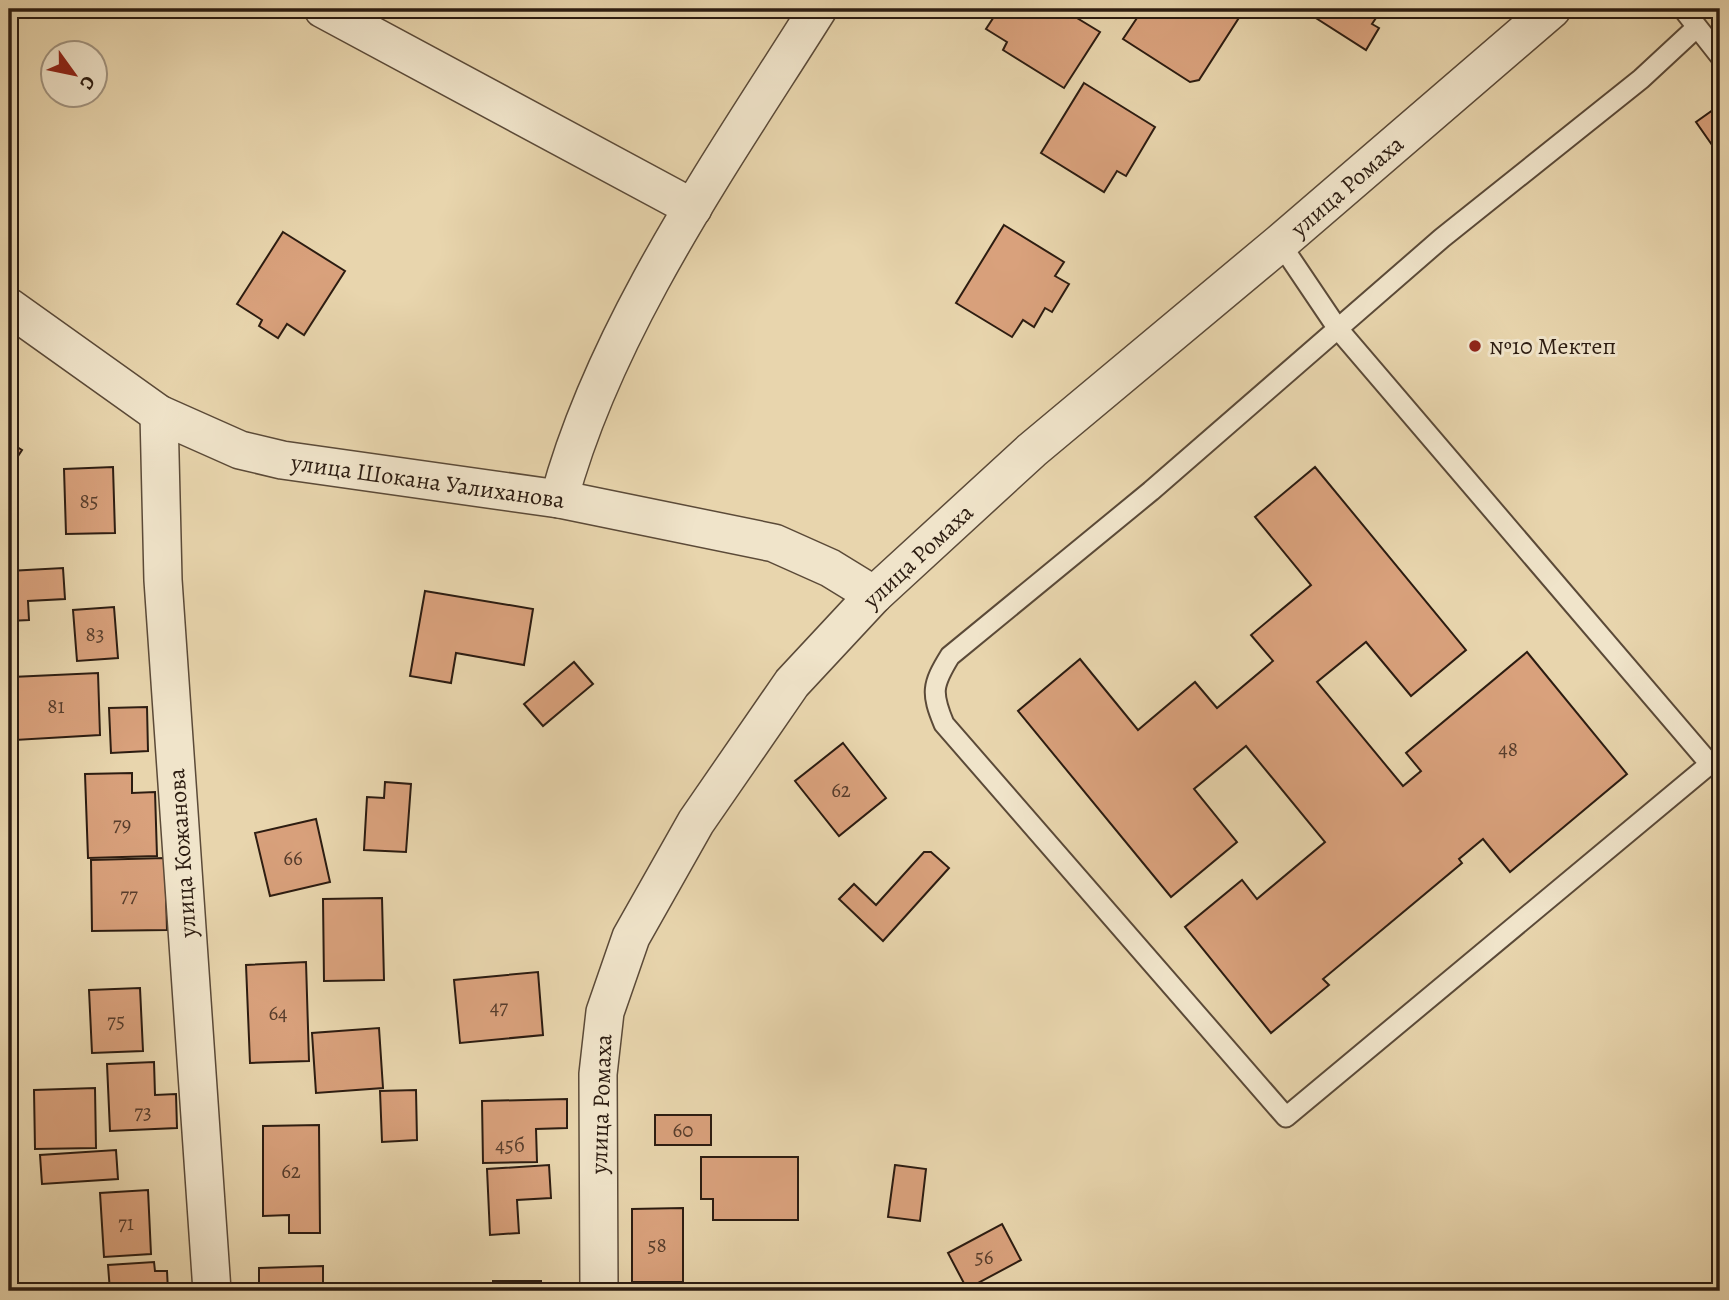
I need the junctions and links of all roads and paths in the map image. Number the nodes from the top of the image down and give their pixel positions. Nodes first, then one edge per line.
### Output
1 (323, 9) edge
2 (818, 9) edge
3 (1552, 9) edge
4 (1683, 9) edge
5 (1696, 28) junction
6 (1720, 56) edge
7 (692, 208) junction
8 (1280, 243) junction
9 (9, 307) edge
10 (1338, 329) junction
11 (159, 414) junction
12 (559, 499) junction
13 (874, 595) junction
14 (212, 1291) edge
15 (599, 1291) edge

1 - 7 street
2 - 7 street
3 - 8 street, улица Ромаха
4 - 5 lane
5 - 6 lane
5 - 10 lane
7 - 12 street
8 - 10 lane
8 - 13 street, улица Ромаха
9 - 11 street, улица Шокана Уалиханова
10 - 10 lane
11 - 12 street, улица Шокана Уалиханова
11 - 14 street, улица Кожанова
12 - 13 street, улица Шокана Уалиханова
13 - 15 street, улица Ромаха

